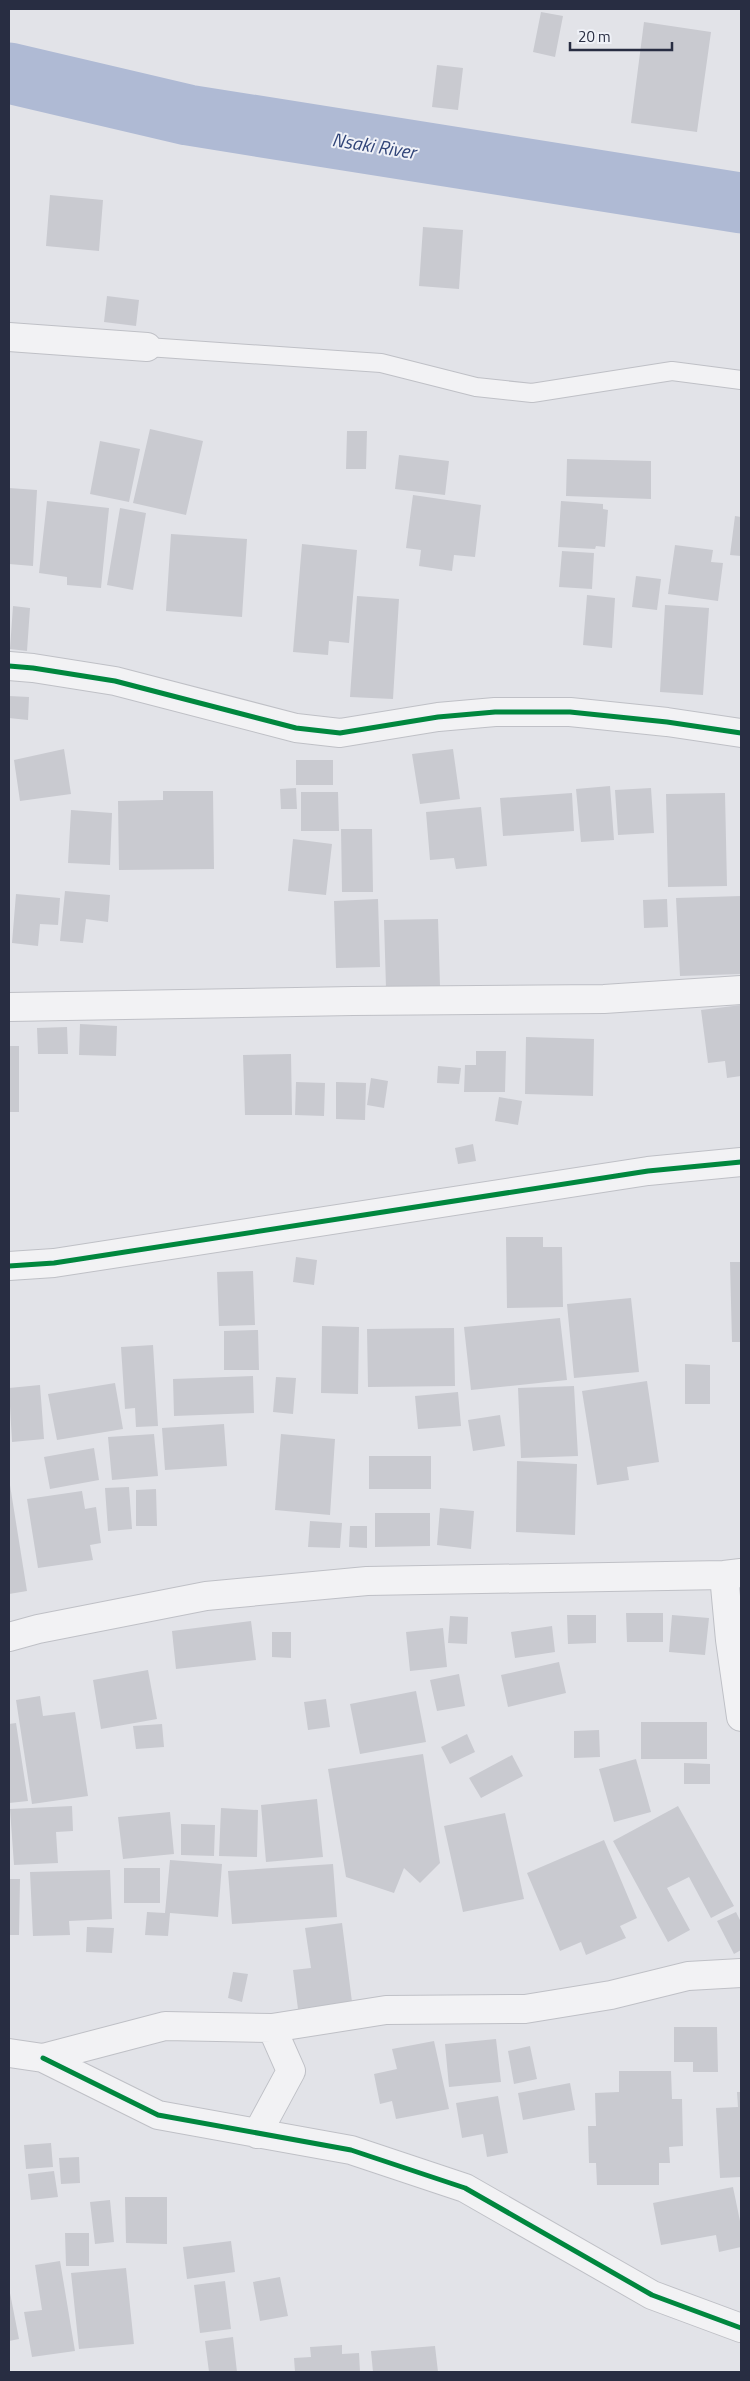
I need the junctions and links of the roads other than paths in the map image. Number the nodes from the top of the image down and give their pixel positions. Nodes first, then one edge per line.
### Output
1 (9, 336) edge
2 (147, 347) joint
3 (741, 380) edge
4 (9, 666) edge
5 (741, 733) edge
6 (741, 990) edge
7 (9, 1007) edge
8 (741, 1162) edge
9 (9, 1266) edge
10 (732, 1574) edge
11 (9, 1637) edge
12 (741, 1717) edge
13 (741, 1973) edge
14 (272, 2028) junction
15 (9, 2053) edge
16 (43, 2058) junction
17 (257, 2134) junction
18 (741, 2328) edge

1 - 2 street
2 - 3 lane
4 - 5 street
6 - 7 street
8 - 9 street
10 - 11 street
10 - 12 street
13 - 14 street
14 - 16 street
14 - 17 street
15 - 16 street
16 - 17 street
17 - 18 street

